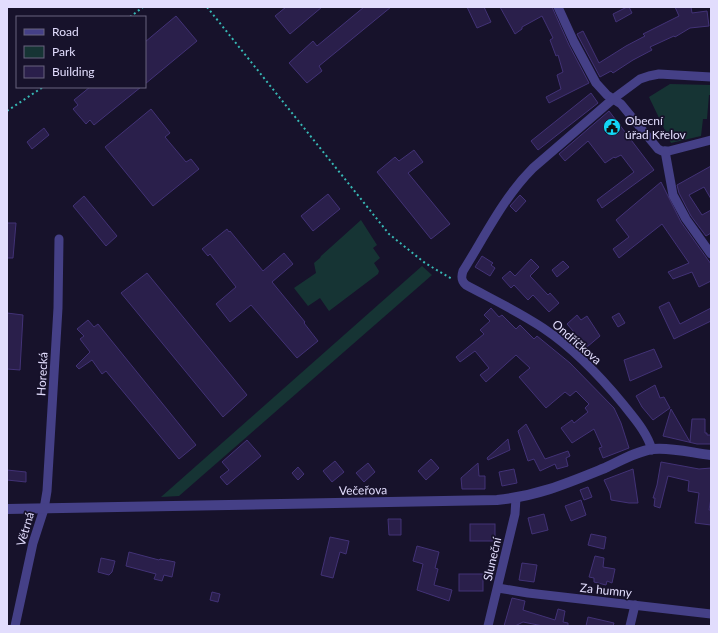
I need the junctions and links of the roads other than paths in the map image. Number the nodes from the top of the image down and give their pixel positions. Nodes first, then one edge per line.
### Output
1 (558, 7) edge
2 (711, 77) edge
3 (613, 99) junction
4 (711, 140) edge
5 (665, 151) junction
6 (59, 239) dead end
7 (711, 254) edge
8 (652, 450) junction
9 (711, 455) edge
10 (516, 498) junction
11 (7, 509) edge
12 (44, 509) junction
13 (498, 588) junction
14 (635, 605) junction
15 (711, 614) edge
16 (14, 626) edge
17 (488, 626) edge
18 (630, 626) edge

1 - 3 street
2 - 3 street
3 - 5 street
3 - 8 street, Ondříčkova
4 - 5 street
5 - 7 street
6 - 12 street, Horecká
8 - 9 street, Večeřova
8 - 10 street, Večeřova
10 - 12 street, Večeřova
10 - 13 street, Sluneční
11 - 12 street, Večeřova
12 - 16 street, Větrná
13 - 14 street, Za humny
13 - 17 street, Sluneční
14 - 15 street, Za humny
14 - 18 street

